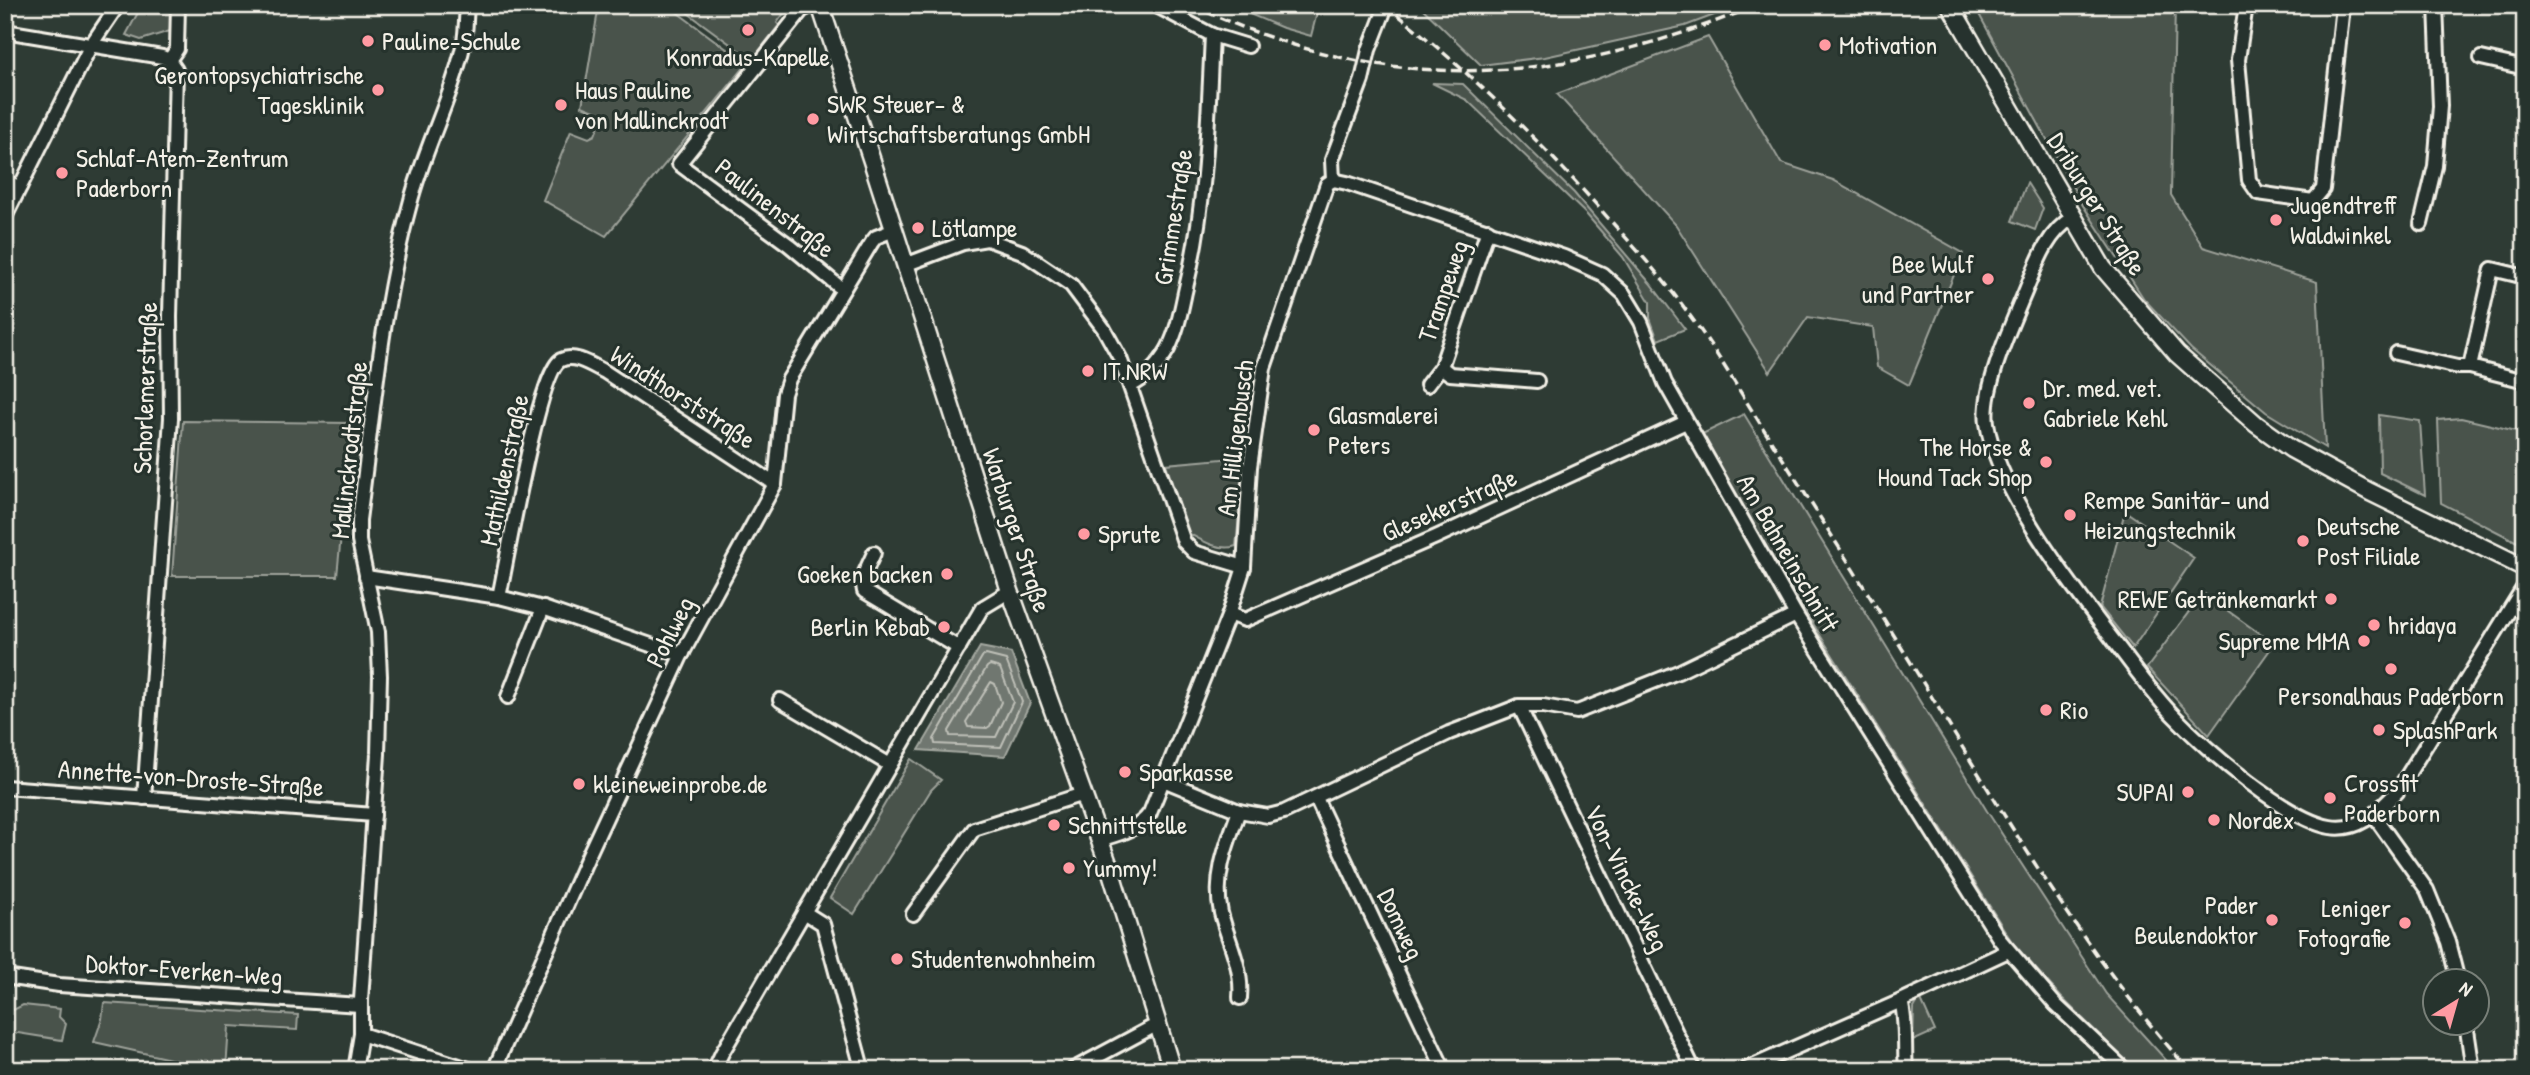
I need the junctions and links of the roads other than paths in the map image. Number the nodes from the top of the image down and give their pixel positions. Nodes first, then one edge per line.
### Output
1 (118, 5) edge
2 (178, 5) edge
3 (467, 5) edge
4 (813, 5) edge
5 (820, 5) edge
6 (1155, 5) edge
7 (1950, 5) edge
8 (2246, 5) edge
9 (2341, 5) edge
10 (2436, 5) edge
11 (1382, 14) tunnel mouth
12 (5, 31) edge
13 (1212, 35) junction
14 (91, 45) junction
15 (1248, 46) dead end
16 (2481, 58) dead end
17 (169, 60) junction
18 (2525, 68) edge
19 (1333, 180) junction
20 (5, 182) edge
21 (20, 187) junction
22 (5, 217) edge
23 (2072, 218) junction
24 (2421, 223) dead end
25 (894, 230) junction
26 (1488, 230) junction
27 (905, 265) junction
28 (2525, 277) edge
29 (842, 289) junction
30 (2396, 353) dead end
31 (563, 359) joint
32 (1441, 367) junction
33 (2470, 368) junction
34 (1537, 381) dead end
35 (2525, 381) edge
36 (1427, 385) dead end
37 (1130, 386) junction
38 (1686, 422) junction
39 (775, 484) junction
40 (874, 553) dead end
41 (1244, 567) junction
42 (2525, 568) edge
43 (366, 578) junction
44 (2525, 585) edge
45 (1010, 591) junction
46 (499, 597) junction
47 (543, 608) junction
48 (1229, 614) junction
49 (1796, 615) junction
50 (959, 648) junction
51 (683, 653) junction
52 (508, 697) dead end
53 (780, 701) dead end
54 (1519, 706) junction
55 (890, 765) junction
56 (1164, 780) junction
57 (5, 788) edge
58 (1083, 794) junction
59 (144, 798) junction
60 (1316, 798) junction
61 (1239, 811) junction
62 (374, 815) junction
63 (2374, 816) junction
64 (1100, 840) junction
65 (804, 912) junction
66 (913, 914) dead end
67 (2008, 951) junction
68 (2454, 967) edge
69 (5, 977) edge
70 (1240, 998) dead end
71 (1901, 1001) junction
72 (360, 1005) junction
73 (1158, 1024) junction
74 (361, 1034) junction
75 (2468, 1036) edge
76 (862, 1068) edge
77 (355, 1070) edge
78 (472, 1070) edge
79 (494, 1070) edge
80 (714, 1070) edge
81 (1072, 1070) edge
82 (1172, 1070) edge
83 (1444, 1070) edge
84 (1694, 1070) edge
85 (1744, 1070) edge
86 (1906, 1070) edge
87 (2125, 1070) edge
88 (2473, 1070) edge

1 - 14 street
2 - 17 street
3 - 43 street, Mallinckrodtstraße
4 - 29 street, Paulinenstraße
5 - 25 main road, Warburger Straße
6 - 13 street
7 - 23 main road, Driburger Straße
8 - 9 street
10 - 24 street
11 - 19 street, Am Hilligenbusch
12 - 14 street
13 - 15 street
13 - 37 street, Grimmestraße
14 - 17 street
14 - 21 street
16 - 18 street
17 - 59 street, Schorlemerstraße
19 - 26 street, Am Bahneinschnitt
19 - 41 street, Am Hilligenbusch
20 - 21 street
21 - 22 street
23 - 42 main road, Driburger Straße
23 - 63 street
25 - 27 main road, Warburger Straße
25 - 29 street, Pohlweg
26 - 32 street, Trampeweg
26 - 38 street, Am Bahneinschnitt
27 - 37 street
27 - 45 main road, Warburger Straße
28 - 33 street
29 - 39 street, Pohlweg
30 - 33 street
31 - 39 street, Windthorststraße
31 - 46 street, Mathildenstraße
32 - 34 street, Trampeweg
32 - 36 street, Trampeweg
33 - 35 street
37 - 41 street
38 - 48 street, Glesekerstraße
38 - 49 street, Am Bahneinschnitt
39 - 51 street, Pohlweg
40 - 50 street
41 - 48 street, Am Hilligenbusch
43 - 46 street
43 - 62 street, Mallinckrodtstraße
44 - 63 street
45 - 50 street
45 - 58 main road, Warburger Straße
46 - 47 street
47 - 51 street
47 - 52 street
48 - 56 street, Am Hilligenbusch
49 - 54 street
49 - 67 street, Am Bahneinschnitt
50 - 55 street
51 - 79 street, Pohlweg
53 - 55 street
54 - 60 street
54 - 84 street, Von-Vincke-Weg
55 - 65 street
56 - 61 street
56 - 64 street, Am Hilligenbusch
57 - 59 street, Annette-von-Droste-Straße
58 - 64 main road, Warburger Straße
58 - 66 street
59 - 62 street, Annette-von-Droste-Straße
60 - 61 street
60 - 83 street, Domweg
61 - 70 street
62 - 72 street, Mallinckrodtstraße
63 - 68 street
64 - 73 main road, Warburger Straße
65 - 76 street
65 - 80 street
67 - 71 street
67 - 87 street, Am Bahneinschnitt
69 - 72 street, Doktor-Everken-Weg
71 - 85 street
71 - 86 street
72 - 74 street, Mallinckrodtstraße
73 - 81 street
73 - 82 main road, Warburger Straße
74 - 77 street, Mallinckrodtstraße
74 - 78 street
75 - 88 street

